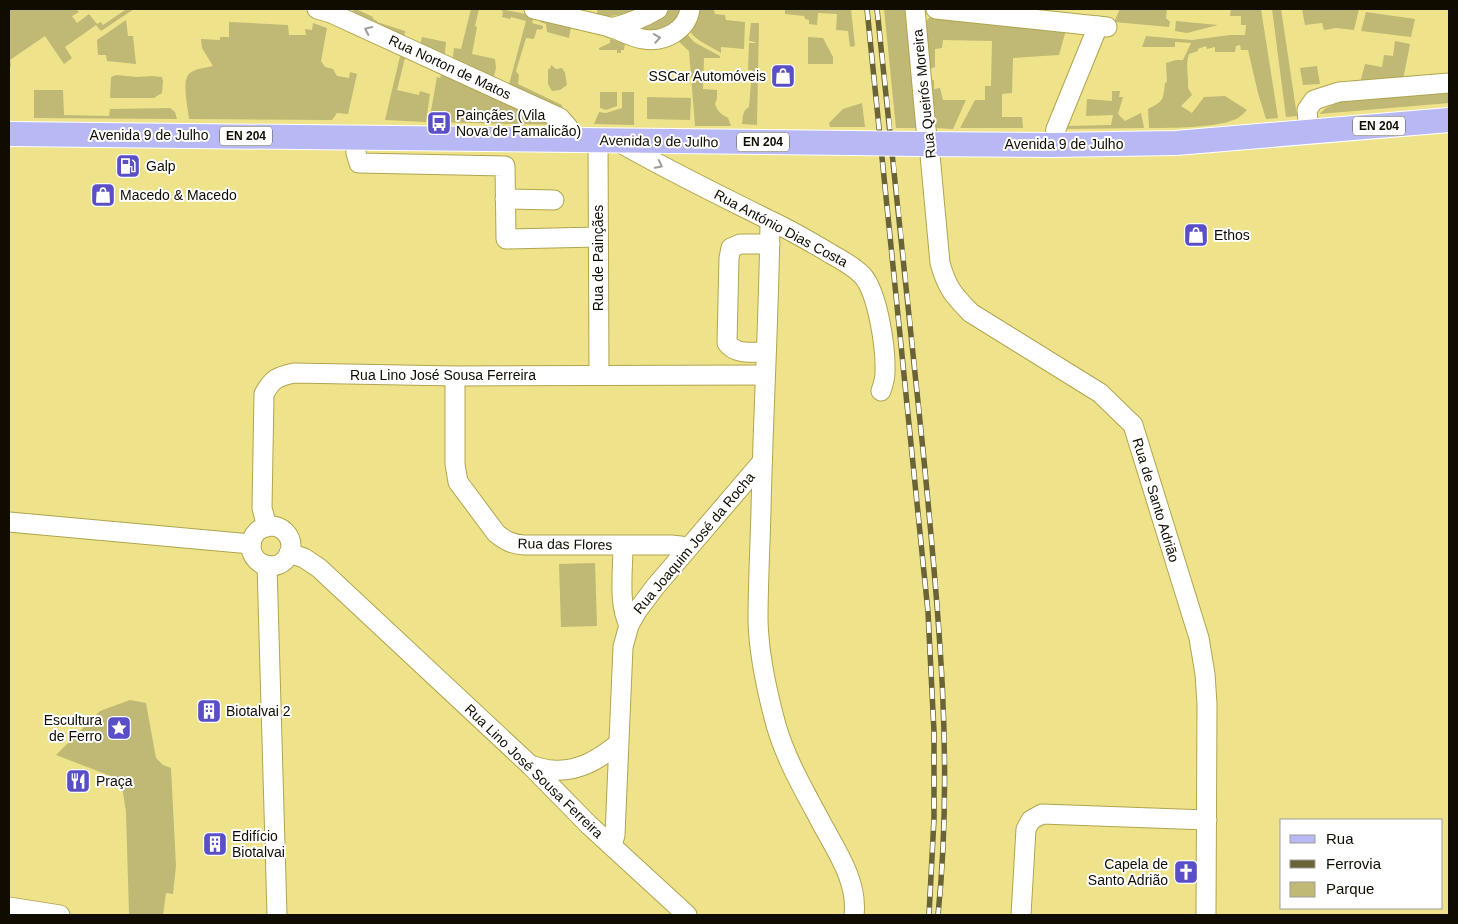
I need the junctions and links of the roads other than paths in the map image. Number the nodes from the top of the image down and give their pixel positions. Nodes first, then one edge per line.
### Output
1 (318, 9) edge
2 (534, 9) edge
3 (658, 9) edge
4 (690, 9) edge
5 (915, 9) edge
6 (936, 9) edge
7 (611, 28) junction
8 (1449, 83) edge
9 (1449, 120) edge
10 (1309, 132) junction
11 (9, 134) edge
12 (355, 137) junction
13 (569, 140) junction
14 (607, 141) junction
15 (924, 144) junction
16 (1053, 145) junction
17 (933, 178) joint
18 (505, 199) junction
19 (554, 200) dead end
20 (770, 221) junction
21 (598, 237) junction
22 (770, 244) junction
23 (766, 352) junction
24 (598, 375) junction
25 (765, 375) junction
26 (454, 376) junction
27 (880, 391) dead end
28 (762, 462) junction
29 (9, 522) edge
30 (267, 527) junction
31 (251, 544) junction
32 (623, 546) junction
33 (686, 548) junction
34 (289, 552) junction
35 (266, 565) junction
36 (629, 625) junction
37 (618, 744) junction
38 (530, 765) junction
39 (1207, 820) junction
40 (612, 846) junction
41 (9, 908) edge
42 (60, 915) edge
43 (277, 915) edge
44 (687, 915) edge
45 (854, 915) edge
46 (1022, 915) edge
47 (1206, 915) edge

13 -> 1 street, Rua Norton de Matos
2 - 7 street
3 - 7 street
7 -> 4 street
5 - 15 street, Rua Queirós Moreira
6 - 16 street
8 - 10 street
9 - 10 main road, Avenida 9 de Julho / EN 204
10 - 16 main road, Avenida 9 de Julho / EN 204
11 - 12 main road, Avenida 9 de Julho / EN 204
12 - 13 main road, Avenida 9 de Julho / EN 204
12 - 18 street
13 - 14 main road, Avenida 9 de Julho / EN 204
14 - 15 main road, Avenida 9 de Julho / EN 204, bridge
14 -> 20 street, Rua António Dias Costa
14 - 21 street, Rua de Painçães
15 - 16 main road, Avenida 9 de Julho / EN 204
15 - 17 street, Rua Queirós Moreira
17 - 39 street, Rua de Santo Adrião
18 - 19 street
18 - 21 street
20 - 22 street
20 - 27 street, Rua António Dias Costa
21 - 24 street, Rua de Painçães
22 - 23 street
22 - 23 street
23 - 25 street
24 - 25 street, Rua Lino José Sousa Ferreira
24 - 26 street, Rua Lino José Sousa Ferreira
25 - 28 street
26 - 30 street, Rua Lino José Sousa Ferreira
26 - 32 street, Rua das Flores
28 - 33 street, Rua Joaquim José da Rocha
28 - 45 street
29 - 31 street
30 - 31 street
30 - 34 street
31 - 35 street
32 - 33 street, Rua das Flores
32 - 36 street, Rua Joaquim José da Rocha
33 - 36 street, Rua Joaquim José da Rocha
34 - 35 street
34 - 38 street, Rua Lino José Sousa Ferreira
35 - 43 street
36 - 37 street, Rua Joaquim José da Rocha
37 - 38 street
37 - 40 street, Rua Joaquim José da Rocha
38 - 40 street, Rua Lino José Sousa Ferreira
39 - 46 street
39 - 47 street, Rua de Santo Adrião
40 - 44 street, Rua Lino José Sousa Ferreira
41 - 42 street

